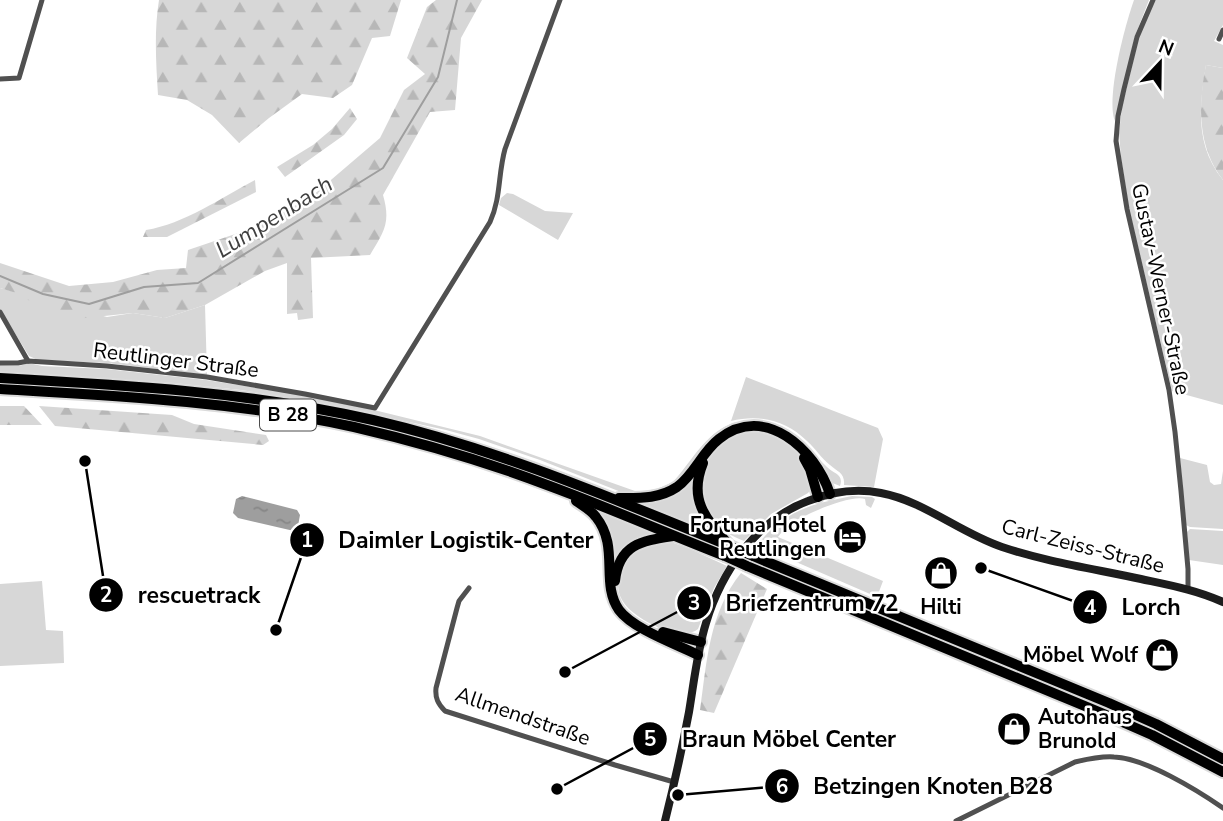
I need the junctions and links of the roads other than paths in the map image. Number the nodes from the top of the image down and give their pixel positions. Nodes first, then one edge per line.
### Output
1 (42, 0) edge
2 (560, 0) edge
3 (1153, 0) edge
4 (1223, 30) edge
5 (1219, 39) dead end
6 (0, 79) edge
7 (0, 312) edge
8 (28, 361) junction
9 (0, 363) edge
10 (0, 378) edge
11 (0, 389) edge
12 (565, 492) junction
13 (824, 495) junction
14 (612, 498) junction
15 (674, 536) junction
16 (729, 550) junction
17 (750, 561) junction
18 (469, 588) dead end
19 (1188, 589) junction
20 (1223, 602) edge
21 (701, 642) junction
22 (698, 655) junction
23 (1223, 759) edge
24 (1223, 772) edge
25 (674, 782) junction
26 (1223, 808) edge
27 (665, 821) edge
28 (956, 821) edge

1 - 6 street
2 - 8 street, Reutlinger Straße
3 - 19 street, Gustav-Werner-Straße
4 - 5 street
7 - 8 street
8 - 9 street, Reutlinger Straße
10 - 14 highway, B 28
11 - 12 highway, B 28
12 - 15 highway, B 28
12 - 22 highway
13 - 14 highway
13 - 16 highway
13 - 19 street, Carl-Zeiss-Straße
13 - 21 street
14 - 16 highway, B 28
15 - 16 highway, B 28
15 - 21 highway
16 - 17 highway, B 28, bridge
17 - 23 highway, B 28
17 - 24 highway, B 28
18 - 25 street, Allmendstraße
19 - 20 street, Carl-Zeiss-Straße
21 - 22 street
22 - 25 street
25 - 27 street
26 - 28 street

